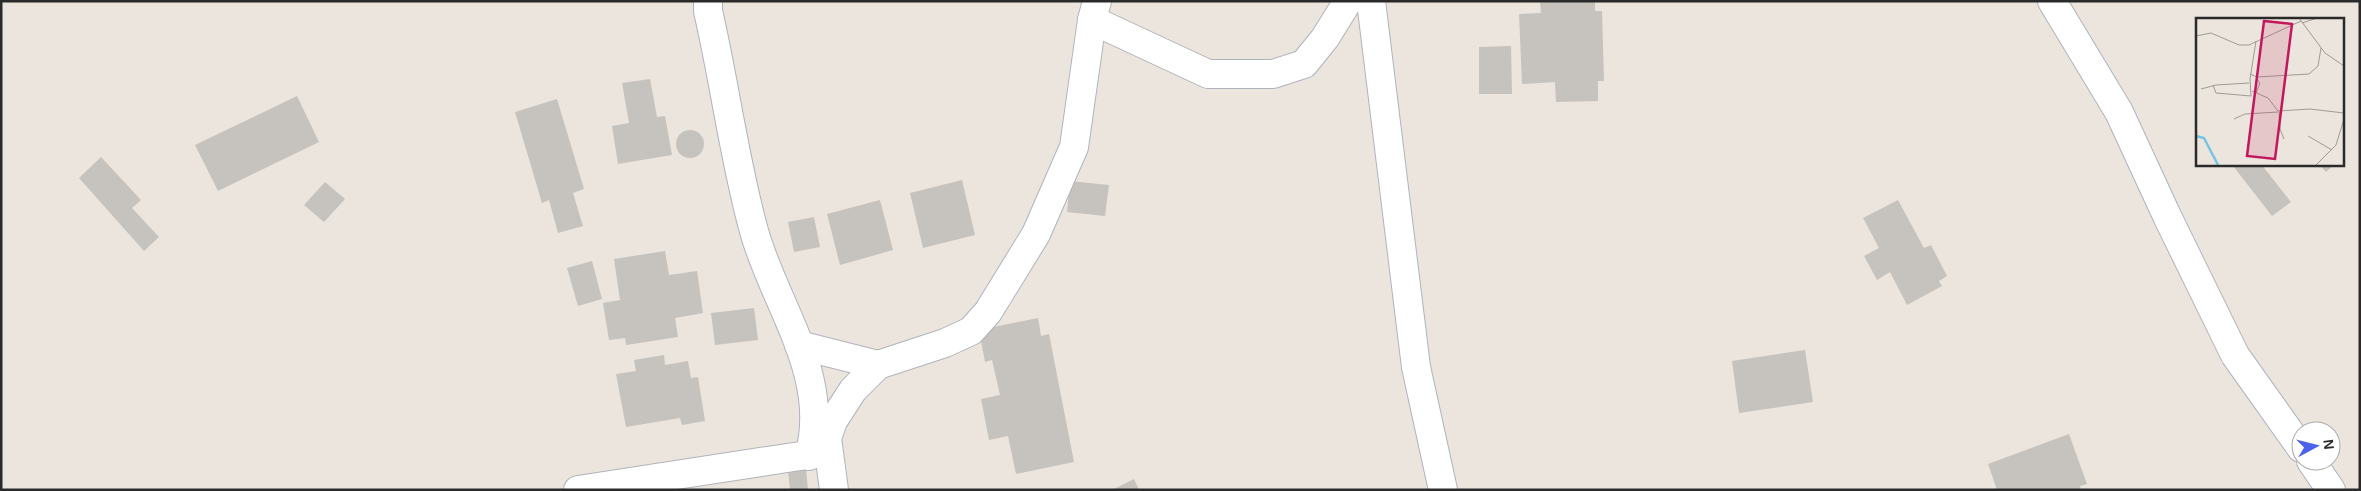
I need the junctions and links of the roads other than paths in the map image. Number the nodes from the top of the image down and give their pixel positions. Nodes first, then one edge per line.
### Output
1 (708, 1) edge
2 (1348, 1) edge
3 (1371, 1) edge
4 (2052, 1) edge
5 (1094, 11) edge
6 (799, 345) junction
7 (878, 365) junction
8 (2291, 434) edge
9 (818, 453) junction
10 (2318, 471) edge
11 (578, 490) edge
12 (834, 490) edge
13 (1443, 490) edge
14 (2331, 490) edge

1 - 6 street
2 - 5 street
3 - 13 street
4 - 8 street
5 - 7 street
6 - 7 street
6 - 9 street
7 - 9 street
9 - 11 street
9 - 12 street
10 - 14 street

